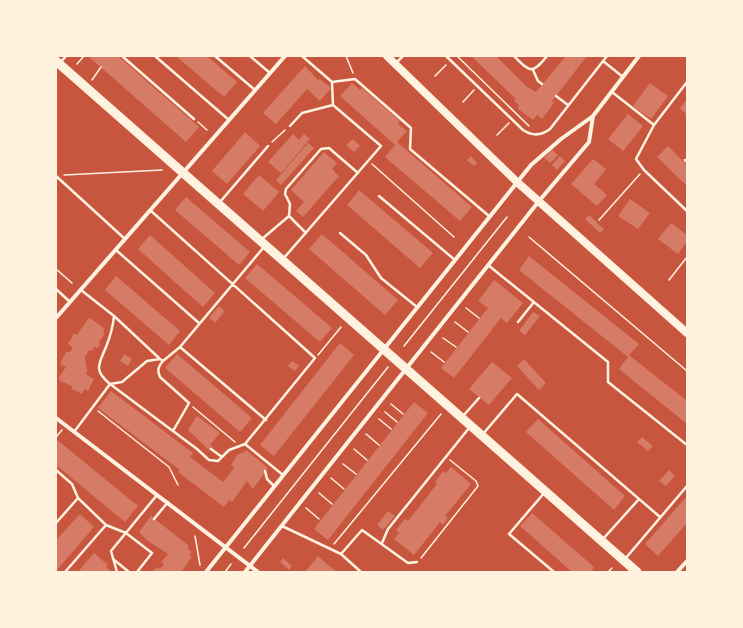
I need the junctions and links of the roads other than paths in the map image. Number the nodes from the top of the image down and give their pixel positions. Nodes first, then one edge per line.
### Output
1 (66, 56) edge
2 (122, 56) edge
3 (155, 56) edge
4 (215, 56) edge
5 (250, 56) edge
6 (285, 56) edge
7 (302, 56) edge
8 (387, 56) edge
9 (402, 56) edge
10 (446, 56) edge
11 (514, 56) edge
12 (547, 56) edge
13 (607, 56) edge
14 (640, 56) edge
15 (603, 61) junction
16 (58, 62) edge
17 (395, 64) junction
18 (532, 70) junction
19 (270, 73) junction
20 (623, 77) junction
21 (332, 82) junction
22 (687, 82) edge
23 (542, 84) dead end
24 (255, 90) junction
25 (612, 92) junction
26 (556, 96) dead end
27 (333, 105) junction
28 (568, 105) junction
29 (593, 116) junction
30 (194, 119) road end
31 (229, 120) junction
32 (654, 125) junction
33 (290, 126) road end
34 (268, 146) road end
35 (183, 173) junction
36 (358, 173) junction
37 (56, 176) edge
38 (517, 182) junction
39 (379, 196) dead end
40 (539, 201) junction
41 (219, 204) junction
42 (150, 210) junction
43 (687, 211) edge
44 (289, 216) junction
45 (489, 216) junction
46 (306, 232) junction
47 (340, 233) dead end
48 (125, 239) junction
49 (263, 243) junction
50 (116, 250) junction
51 (282, 260) junction
52 (455, 260) junction
53 (488, 265) junction
54 (234, 283) junction
55 (56, 289) edge
56 (81, 290) junction
57 (70, 302) junction
58 (534, 302) junction
59 (417, 307) junction
60 (114, 316) junction
61 (56, 318) edge
62 (518, 322) dead end
63 (199, 324) junction
64 (687, 333) edge
65 (180, 347) junction
66 (384, 349) junction
67 (160, 359) junction
68 (163, 361) junction
69 (406, 369) junction
70 (110, 384) junction
71 (479, 398) dead end
72 (56, 418) edge
73 (462, 418) junction
74 (266, 420) junction
75 (471, 426) junction
76 (173, 431) junction
77 (74, 432) junction
78 (482, 436) junction
79 (245, 444) junction
80 (687, 445) edge
81 (211, 449) dead end
82 (222, 457) junction
83 (56, 470) edge
84 (266, 471) dead end
85 (283, 475) junction
86 (274, 486) junction
87 (687, 486) edge
88 (545, 491) junction
89 (158, 495) junction
90 (78, 498) junction
91 (639, 499) junction
92 (168, 502) junction
93 (660, 517) junction
94 (154, 519) dead end
95 (56, 523) edge
96 (106, 524) junction
97 (281, 526) junction
98 (126, 533) junction
99 (602, 541) junction
100 (382, 543) junction
101 (226, 547) junction
102 (340, 554) junction
103 (112, 558) junction
104 (624, 560) junction
105 (687, 561) edge
106 (417, 562) road end
107 (250, 566) junction
108 (64, 572) edge
109 (117, 572) edge
110 (129, 572) edge
111 (137, 572) edge
112 (206, 572) edge
113 (245, 572) edge
114 (258, 572) edge
115 (361, 572) edge
116 (554, 572) edge
117 (637, 572) edge
118 (677, 572) edge

1 - 16 lane
2 - 30 lane
3 - 31 lane
4 - 24 lane
5 - 19 lane
6 - 19 street
7 - 21 lane
8 - 17 main road
9 - 17 lane
10 - 28 lane
11 - 18 lane
12 - 18 lane
13 - 15 lane
14 - 20 street
15 - 20 lane
15 - 28 lane
16 - 35 main road
17 - 38 main road
18 - 23 lane
19 - 24 street
20 - 25 street
21 - 27 lane
21 - 45 lane
22 - 32 lane
24 - 31 street
25 - 29 street
25 - 32 lane
26 - 28 lane
27 - 33 lane
27 - 36 lane
29 - 38 street
29 - 40 street
31 - 35 street
32 - 43 lane
34 - 41 lane
35 - 41 main road
35 - 42 street
36 - 44 lane
36 - 46 lane
37 - 48 lane
38 - 40 main road
38 - 45 street
39 - 52 lane
40 - 53 street
40 - 64 main road
41 - 49 main road
42 - 48 street
42 - 54 lane
44 - 46 lane
44 - 49 lane
45 - 52 street
46 - 51 lane
47 - 59 lane
48 - 50 street
49 - 51 main road
49 - 54 lane
50 - 56 street
50 - 63 lane
51 - 66 main road
52 - 59 street
53 - 58 lane
53 - 69 street
54 - 63 lane
54 - 74 lane
55 - 57 lane
56 - 57 street
56 - 60 lane
57 - 61 street
58 - 62 lane
58 - 80 lane
59 - 66 street
60 - 67 lane
60 - 70 lane
63 - 65 lane
65 - 68 lane
65 - 74 lane
66 - 69 main road
66 - 85 street
67 - 68 lane
67 - 70 lane
68 - 76 lane
69 - 73 main road
69 - 97 street
70 - 76 lane
70 - 77 lane
71 - 73 lane
72 - 77 street
73 - 75 main road
74 - 79 lane
75 - 78 main road
75 - 100 lane
76 - 82 lane
77 - 89 street
78 - 88 main road
78 - 91 lane
79 - 82 lane
79 - 85 lane
81 - 82 lane
83 - 90 lane
84 - 86 lane
85 - 86 street
86 - 101 street
87 - 93 lane
88 - 99 main road
88 - 116 lane
89 - 92 street
89 - 98 lane
90 - 95 lane
90 - 96 lane
91 - 93 lane
91 - 99 lane
92 - 94 lane
92 - 101 street
93 - 104 lane
96 - 98 lane
96 - 108 lane
97 - 102 lane
97 - 107 street
98 - 103 lane
98 - 111 lane
99 - 104 main road
100 - 102 lane
100 - 106 lane
101 - 107 street
101 - 112 street
102 - 115 lane
103 - 109 lane
103 - 110 lane
104 - 117 main road
105 - 118 street
107 - 113 street
107 - 114 street

